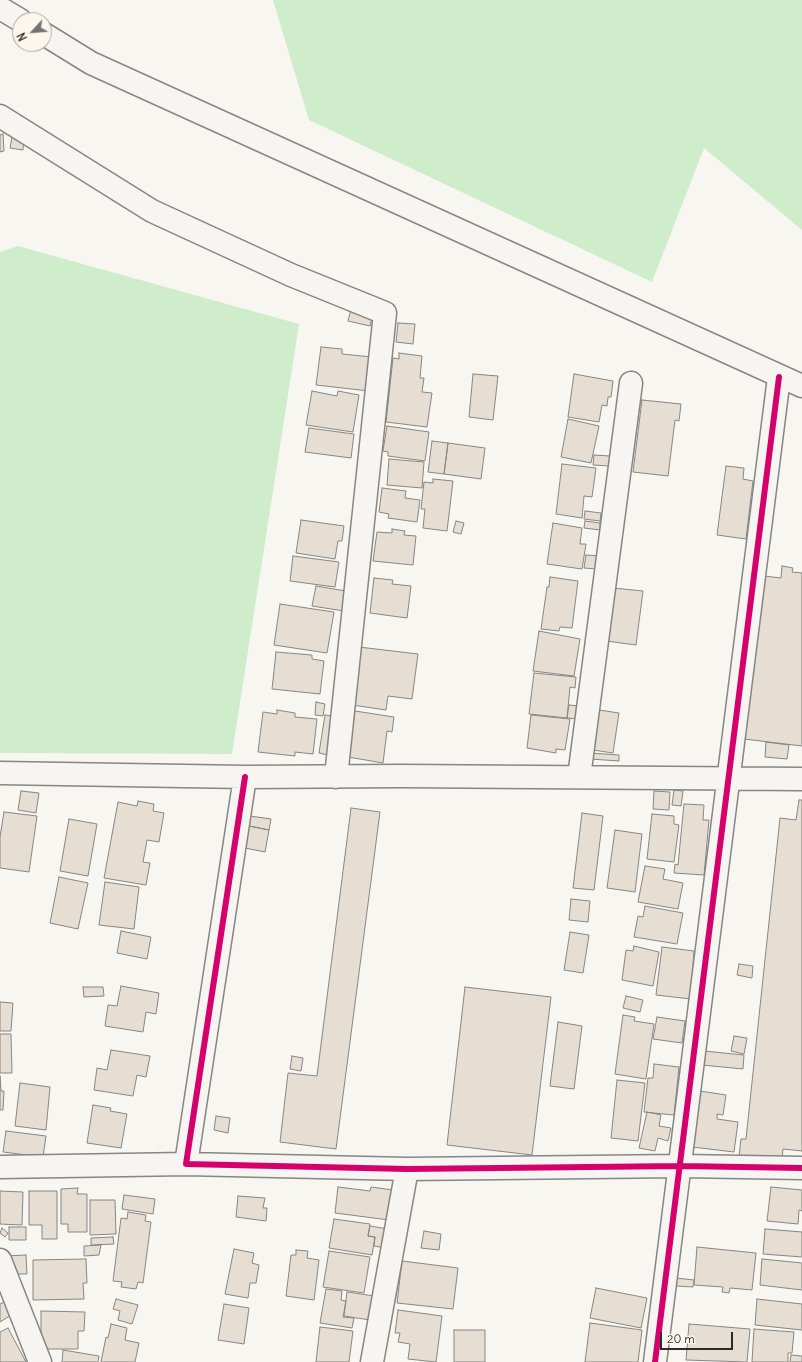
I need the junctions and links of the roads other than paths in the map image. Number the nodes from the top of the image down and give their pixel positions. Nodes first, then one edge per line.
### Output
1 (0, 8) edge
2 (12, 15) edge
3 (52, 39) edge
4 (0, 116) edge
5 (779, 377) junction
6 (632, 383) dead end
7 (802, 386) edge
8 (0, 773) edge
9 (245, 776) junction
10 (336, 777) junction
11 (579, 777) junction
12 (729, 777) junction
13 (802, 779) edge
14 (186, 1164) junction
15 (681, 1166) junction
16 (0, 1168) edge
17 (407, 1168) junction
18 (802, 1168) edge
19 (0, 1260) edge
20 (40, 1362) edge
21 (372, 1362) edge
22 (655, 1362) edge

1 - 2 street
3 - 5 street
4 - 10 street
5 - 7 street
5 - 12 street
6 - 11 street
8 - 9 street
9 - 10 street
9 - 14 street
10 - 11 street
11 - 12 street
12 - 13 street
12 - 15 street
14 - 16 street
14 - 17 street
15 - 17 street
15 - 18 street
15 - 22 street
17 - 21 street
19 - 20 street

